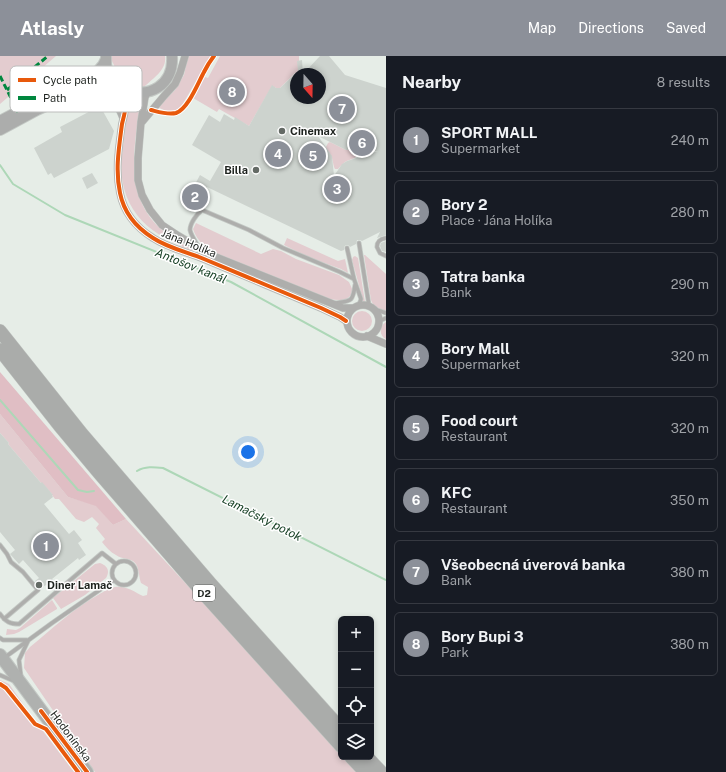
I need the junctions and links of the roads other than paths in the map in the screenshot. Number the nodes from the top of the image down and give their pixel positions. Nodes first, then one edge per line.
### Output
1 (172, 56) edge
2 (184, 56) edge
3 (142, 92) edge
4 (148, 92) junction
5 (17, 112) edge
6 (33, 112) edge
7 (121, 112) edge
8 (124, 112) edge
9 (123, 118) junction
10 (0, 121) edge
11 (141, 122) junction
12 (0, 130) edge
13 (386, 238) edge
14 (359, 243) dead end
15 (199, 248) junction
16 (347, 248) dead end
17 (386, 256) edge
18 (354, 279) junction
19 (355, 284) junction
20 (331, 304) junction
21 (356, 306) junction
22 (371, 307) junction
23 (386, 313) edge
24 (383, 319) edge
25 (346, 321) junction
26 (377, 329) junction
27 (0, 331) edge
28 (367, 336) junction
29 (385, 343) edge
30 (0, 350) edge
31 (0, 545) edge
32 (116, 564) junction
33 (114, 580) junction
34 (0, 614) edge
35 (4, 619) junction
36 (0, 638) edge
37 (28, 640) junction
38 (1, 658) edge
39 (0, 675) edge
40 (22, 685) junction
41 (338, 726) edge
42 (338, 743) edge
43 (354, 760) edge
44 (370, 760) edge
45 (87, 772) edge
46 (365, 772) edge
47 (381, 772) edge

1 - 4 main road
2 - 11 street
3 - 4 main road
4 - 11 street, Jána Holíka
5 - 10 main road
6 - 12 main road
7 - 9 street
8 - 9 street, Jána Holíka
9 - 25 street, Jána Holíka
11 - 15 street, Jána Holíka
13 - 17 lane
14 - 22 lane
15 - 18 lane
15 - 20 street, Jána Holíka
16 - 18 lane
18 - 19 lane
19 - 20 lane
19 - 21 lane
20 - 21 street, Jána Holíka
21 - 22 street
21 - 25 street
22 - 23 lane
22 - 24 street
24 - 26 street
25 - 28 street
26 - 28 street
26 - 29 street
27 - 41 highway, D2
28 - 29 street
30 - 42 highway, D2
31 - 35 lane
32 - 33 lane
32 - 33 lane
32 - 35 lane
33 - 37 lane
34 - 35 lane
36 - 37 lane
37 - 38 lane
37 - 40 lane
38 - 40 main road, Hodonínska
39 - 40 lane
40 - 45 main road, Hodonínska
43 - 46 highway
44 - 47 highway

